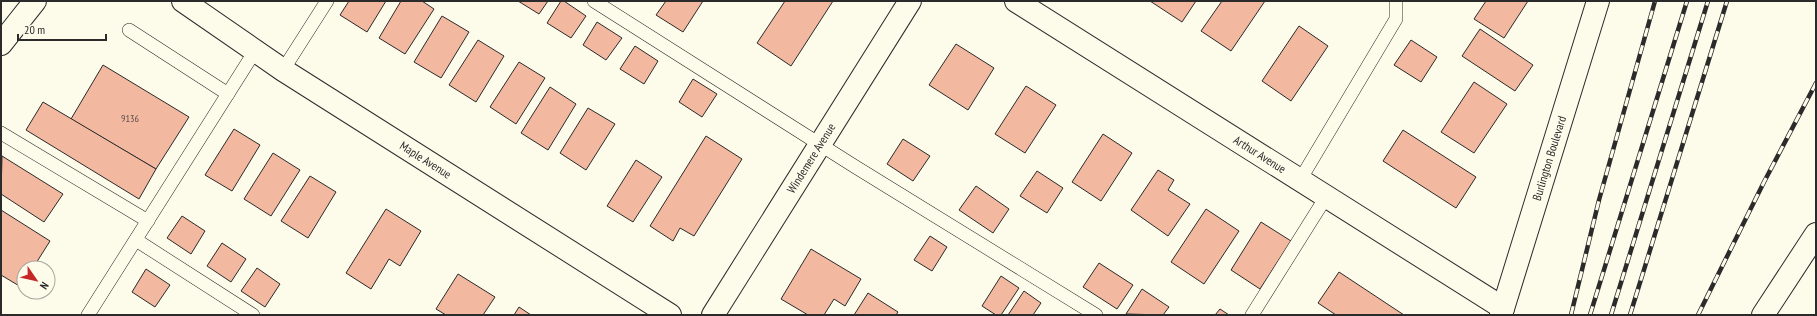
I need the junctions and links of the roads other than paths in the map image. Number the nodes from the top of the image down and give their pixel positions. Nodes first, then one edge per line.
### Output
1 (35, 1) edge
2 (183, 1) edge
3 (327, 1) edge
4 (594, 1) edge
5 (910, 1) edge
6 (1016, 1) edge
7 (1396, 1) edge
8 (1598, 1) edge
9 (128, 30) dead end
10 (1, 44) edge
11 (256, 51) junction
12 (283, 70) junction
13 (228, 94) junction
14 (1, 133) edge
15 (820, 145) junction
16 (1300, 180) junction
17 (1326, 196) junction
18 (148, 221) junction
19 (1816, 234) edge
20 (136, 240) junction
21 (1502, 312) edge
22 (88, 315) edge
23 (253, 315) edge
24 (670, 315) edge
25 (713, 315) edge
26 (1096, 315) edge
27 (1252, 315) edge
28 (1763, 315) edge

1 - 10 street
2 - 11 street, Maple Avenue
3 - 12 lane
4 - 15 lane
5 - 15 street, Windemere Avenue
6 - 16 street, Arthur Avenue
7 - 16 lane
8 - 21 street, Burlington Boulevard
9 - 13 lane
11 - 12 street, Maple Avenue
11 - 13 lane
12 - 24 street, Maple Avenue
13 - 18 lane
14 - 18 lane
15 - 25 street, Windemere Avenue
15 - 26 lane
16 - 17 street, Arthur Avenue
17 - 21 street, Arthur Avenue
17 - 27 lane
18 - 20 lane
19 - 28 street
20 - 22 lane
20 - 23 lane

